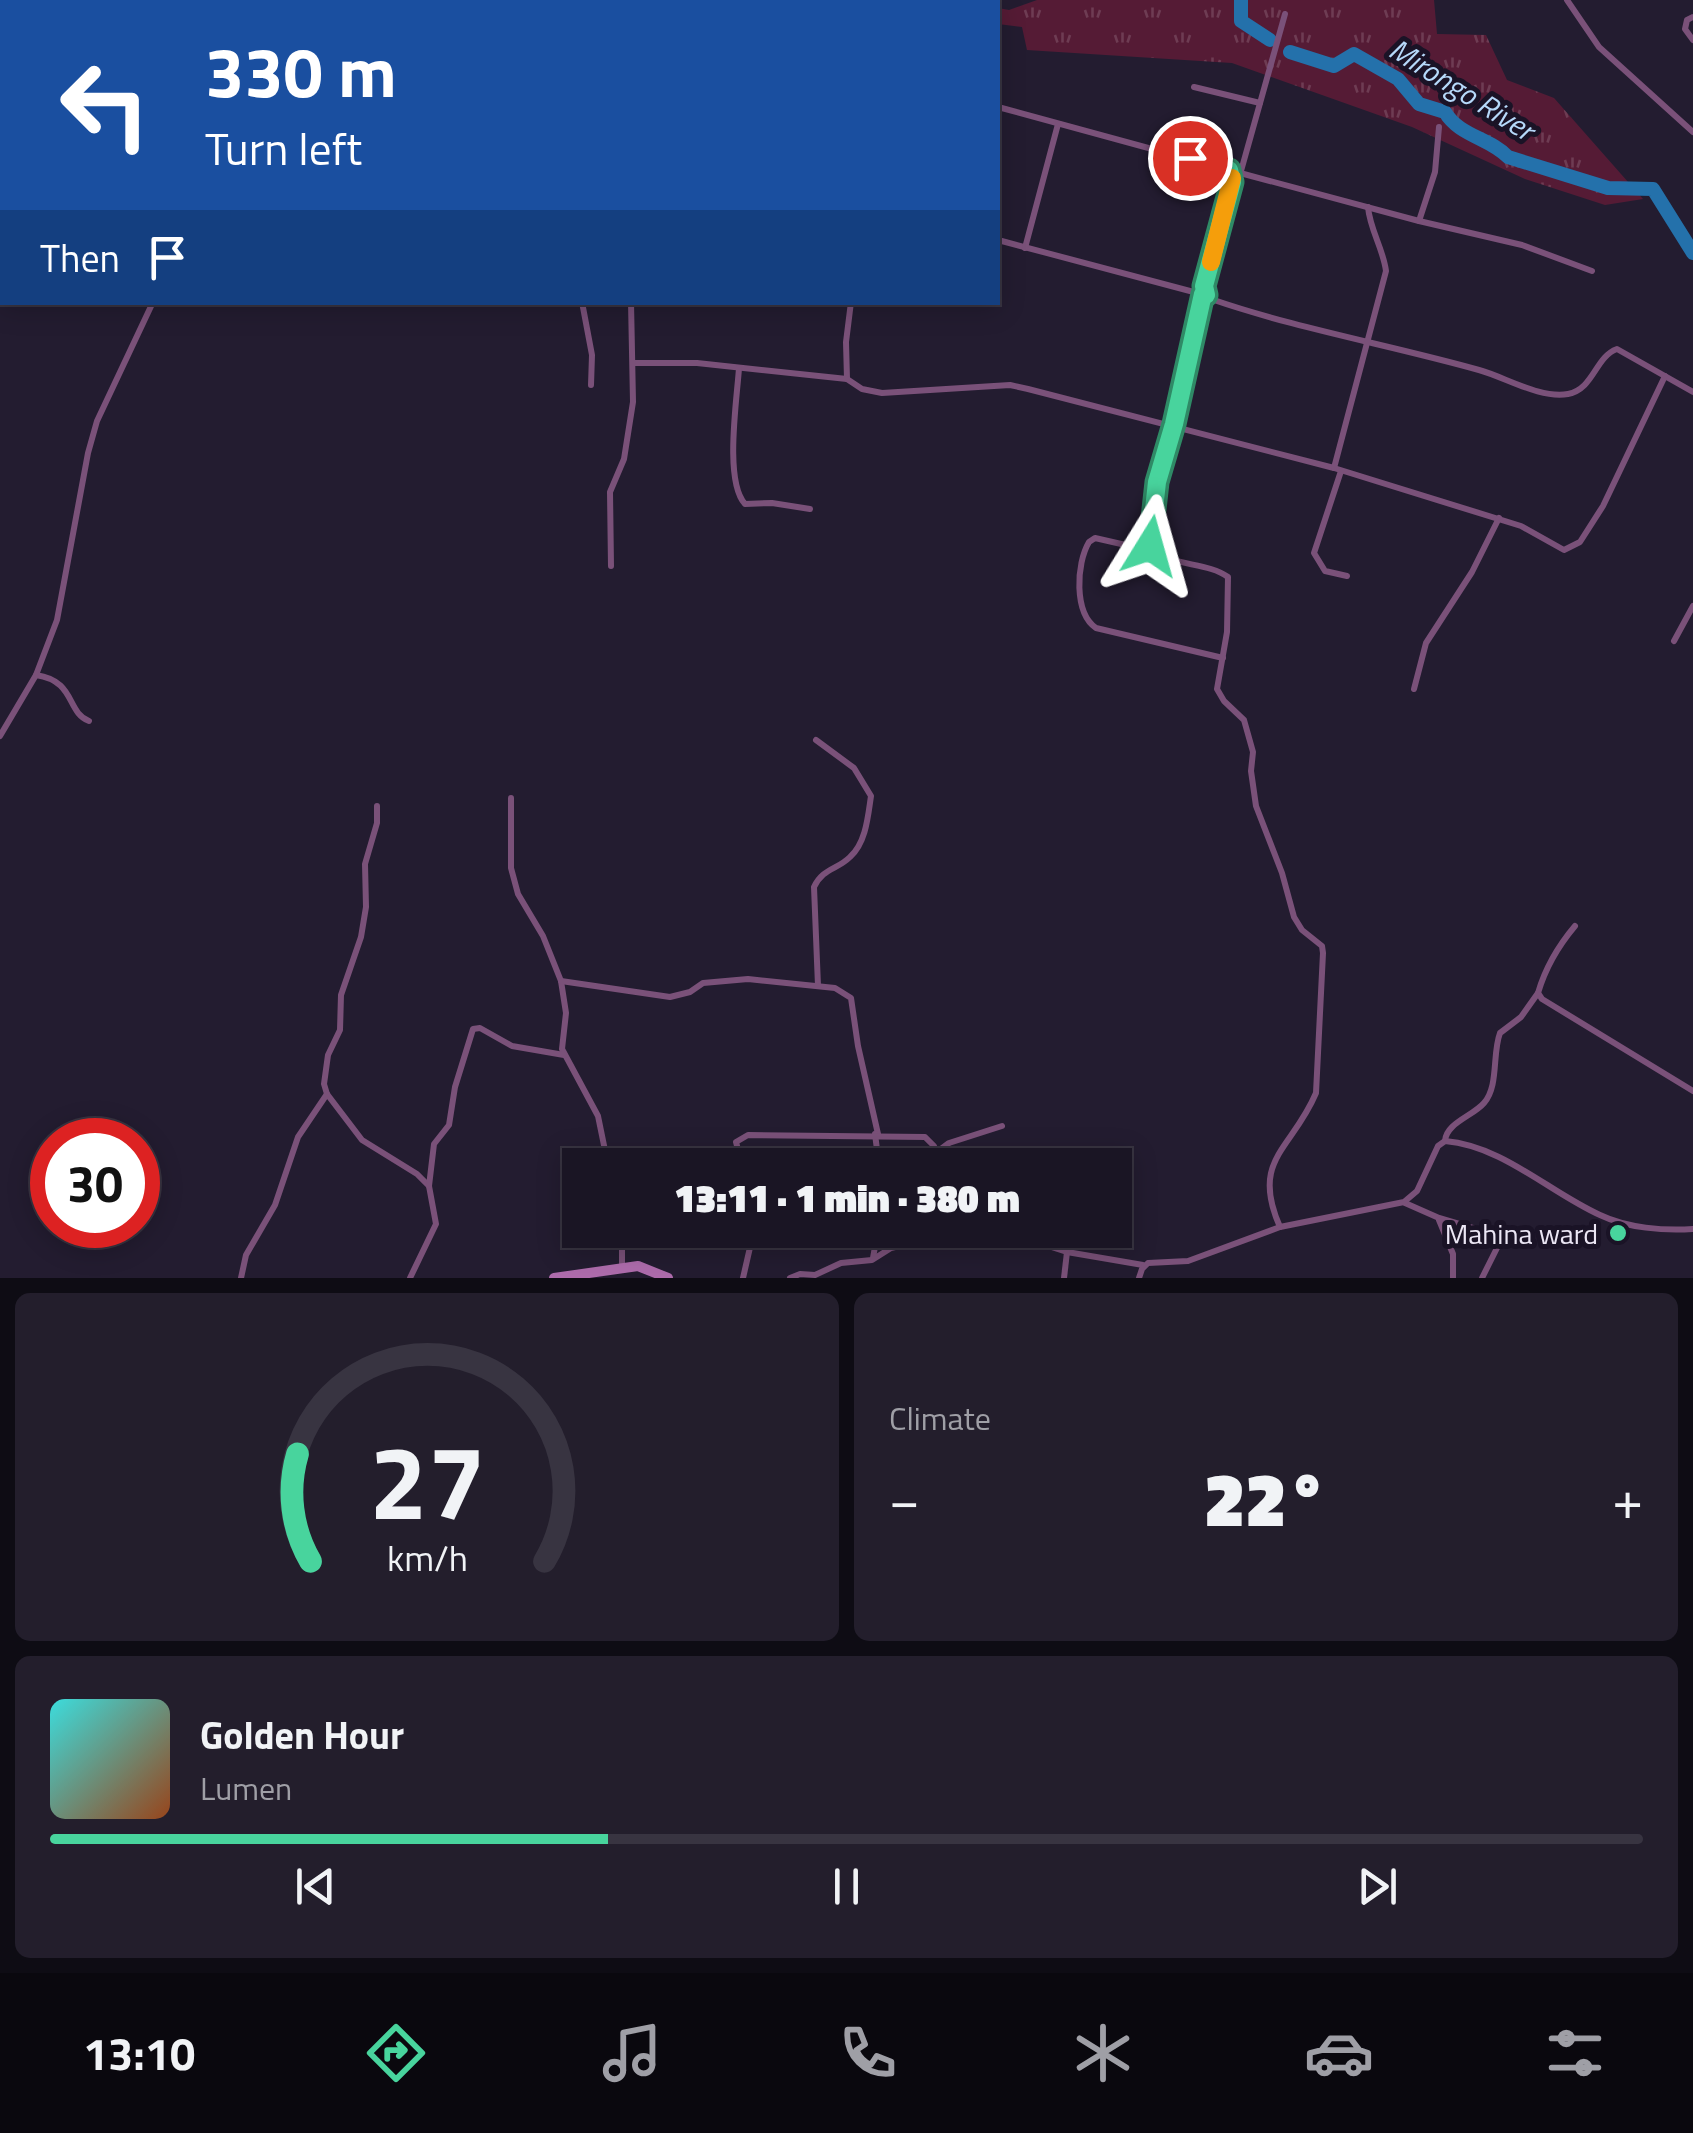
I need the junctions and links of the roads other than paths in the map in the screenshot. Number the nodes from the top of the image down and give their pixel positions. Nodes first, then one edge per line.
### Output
1 (1567, 0) edge
2 (1285, 14) dead end
3 (1693, 17) edge
4 (1693, 40) edge
5 (1194, 87) dead end
6 (1260, 104) junction
7 (1000, 108) edge
8 (1058, 124) junction
9 (1439, 127) dead end
10 (1693, 132) edge
11 (1229, 170) junction
12 (1241, 171) junction
13 (1368, 207) junction
14 (1420, 221) junction
15 (1000, 241) edge
16 (1025, 248) junction
17 (1592, 272) dead end
18 (1205, 295) junction
19 (152, 305) edge
20 (583, 305) edge
21 (631, 305) edge
22 (851, 305) edge
23 (1366, 342) junction
24 (634, 363) junction
25 (740, 368) junction
26 (1665, 376) junction
27 (847, 379) junction
28 (591, 384) dead end
29 (1693, 392) edge
30 (1173, 424) junction
31 (1337, 469) junction
32 (810, 508) dead end
33 (1499, 518) junction
34 (1153, 552) junction
35 (611, 566) dead end
36 (1346, 576) dead end
37 (1693, 606) edge
38 (1674, 642) dead end
39 (1224, 658) junction
40 (36, 675) junction
41 (1414, 689) dead end
42 (90, 722) dead end
43 (0, 736) edge
44 (816, 740) dead end
45 (511, 798) dead end
46 (377, 806) dead end
47 (1575, 926) dead end
48 (561, 982) junction
49 (818, 986) junction
50 (1538, 993) junction
51 (564, 1055) junction
52 (1693, 1091) edge
53 (326, 1094) junction
54 (1002, 1126) dead end
55 (876, 1134) junction
56 (1445, 1140) junction
57 (605, 1148) edge
58 (738, 1148) edge
59 (877, 1148) edge
60 (934, 1148) edge
61 (942, 1148) edge
62 (429, 1186) junction
63 (1404, 1202) junction
64 (1439, 1218) junction
65 (1280, 1227) junction
66 (1693, 1229) edge
67 (621, 1248) edge
68 (750, 1248) edge
69 (874, 1248) edge
70 (890, 1248) edge
71 (1056, 1248) edge
72 (1067, 1252) junction
73 (872, 1259) junction
74 (1144, 1265) junction
75 (618, 1267) junction
76 (241, 1278) edge
77 (410, 1278) edge
78 (554, 1278) edge
79 (603, 1278) edge
80 (668, 1278) edge
81 (743, 1278) edge
82 (790, 1278) edge
83 (1064, 1278) edge
84 (1139, 1278) edge
85 (1453, 1278) edge
86 (1482, 1278) edge

1 - 10 street
2 - 6 street
3 - 4 street
5 - 6 street
6 - 12 street
7 - 8 street
8 - 11 street
8 - 16 street
9 - 14 street
11 - 12 street
11 - 18 street
12 - 13 street
13 - 14 street
13 - 23 street
14 - 17 street
15 - 16 street
16 - 18 street
18 - 23 street
18 - 30 street
19 - 40 street
20 - 28 street
21 - 24 street
22 - 27 street
23 - 26 street
23 - 31 street
24 - 25 street
24 - 35 street
25 - 27 street
25 - 32 street
26 - 29 street
26 - 33 street
27 - 30 street
30 - 31 street
30 - 34 street
31 - 33 street
31 - 36 street
33 - 41 street
34 - 39 street
34 - 39 street
37 - 38 street
39 - 65 street
40 - 42 street
40 - 43 street
44 - 49 street
45 - 48 street
46 - 53 street
47 - 50 street
48 - 49 street
48 - 51 street
49 - 55 street
50 - 52 street
50 - 56 street
51 - 57 street
51 - 62 street
53 - 62 street
53 - 76 street
54 - 61 street
55 - 58 street
55 - 59 street
55 - 60 street
56 - 63 street
56 - 66 street
62 - 77 street
63 - 64 street
63 - 65 street
64 - 85 street
64 - 86 street
65 - 74 street
67 - 75 street
68 - 81 street
69 - 73 street
70 - 73 street
71 - 72 street
72 - 74 street
72 - 83 street
73 - 82 street
74 - 84 street
75 - 78 street
75 - 79 street
75 - 80 street

